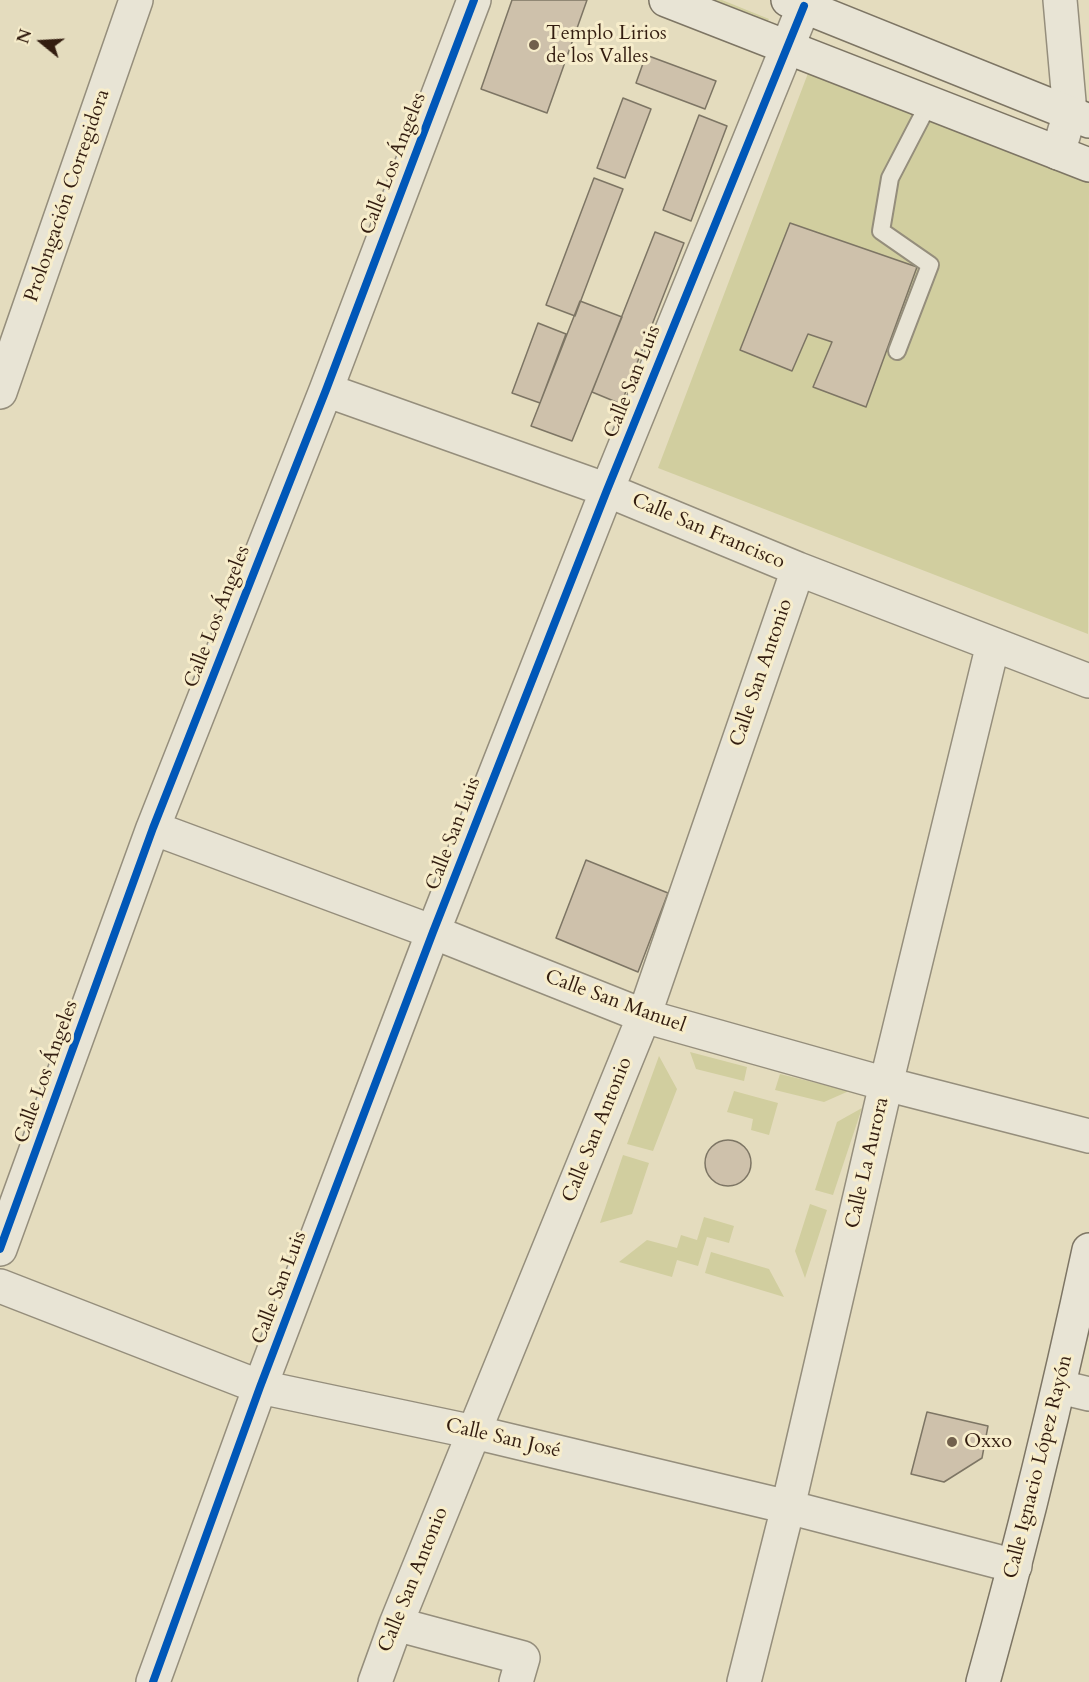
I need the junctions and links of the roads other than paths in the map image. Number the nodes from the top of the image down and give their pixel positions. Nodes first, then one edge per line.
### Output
1 (136, 0) edge
2 (474, 0) edge
3 (666, 0) edge
4 (1060, 0) edge
5 (796, 3) edge
6 (786, 47) junction
7 (929, 103) junction
8 (1079, 117) edge
9 (1058, 153) junction
10 (1089, 165) edge
11 (897, 351) dead end
12 (326, 390) junction
13 (0, 392) edge
14 (607, 490) junction
15 (798, 569) junction
16 (993, 644) junction
17 (1089, 681) edge
18 (153, 828) junction
19 (433, 932) junction
20 (644, 1016) junction
21 (886, 1084) junction
22 (1089, 1136) edge
23 (0, 1249) edge
24 (1089, 1250) edge
25 (0, 1286) edge
26 (260, 1387) junction
27 (1074, 1390) edge
28 (474, 1431) junction
29 (788, 1507) junction
30 (1015, 1566) junction
31 (396, 1624) junction
32 (520, 1670) edge
33 (153, 1682) edge
34 (375, 1682) edge
35 (744, 1682) edge
36 (983, 1682) edge

1 - 13 street, Prolongación Corregidora
2 - 12 street, Calle Los Ángeles
3 - 6 street
4 - 8 street
5 - 6 street, Calle San Luis
5 - 8 street
6 - 7 street
6 - 14 street, Calle San Luis
7 - 9 street
7 - 11 lane
8 - 9 street
9 - 10 street
12 - 14 street, Calle San Francisco
12 - 18 street, Calle Los Ángeles
14 - 15 street, Calle San Francisco
14 - 19 street, Calle San Luis
15 - 16 street, Calle San Francisco
15 - 20 street, Calle San Antonio
16 - 17 street, Calle San Francisco
16 - 21 street, Calle La Aurora
18 - 19 street, Calle San Manuel
18 - 23 street, Calle Los Ángeles
19 - 20 street, Calle San Manuel
19 - 26 street, Calle San Luis
20 - 21 street, Calle San Manuel
20 - 28 street, Calle San Antonio
21 - 22 street, Calle San Manuel
21 - 29 street, Calle La Aurora
24 - 27 street, Calle Ignacio López Rayón
25 - 26 street, Calle San José
26 - 28 street, Calle San José
26 - 33 street, Calle San Luis
27 - 30 street, Calle Ignacio López Rayón
28 - 29 street, Calle San José
28 - 31 street, Calle San Antonio
29 - 30 street, Calle San José
29 - 35 street, Calle La Aurora
30 - 36 street, Calle Ignacio López Rayón
31 - 32 street
31 - 34 street, Calle San Antonio

